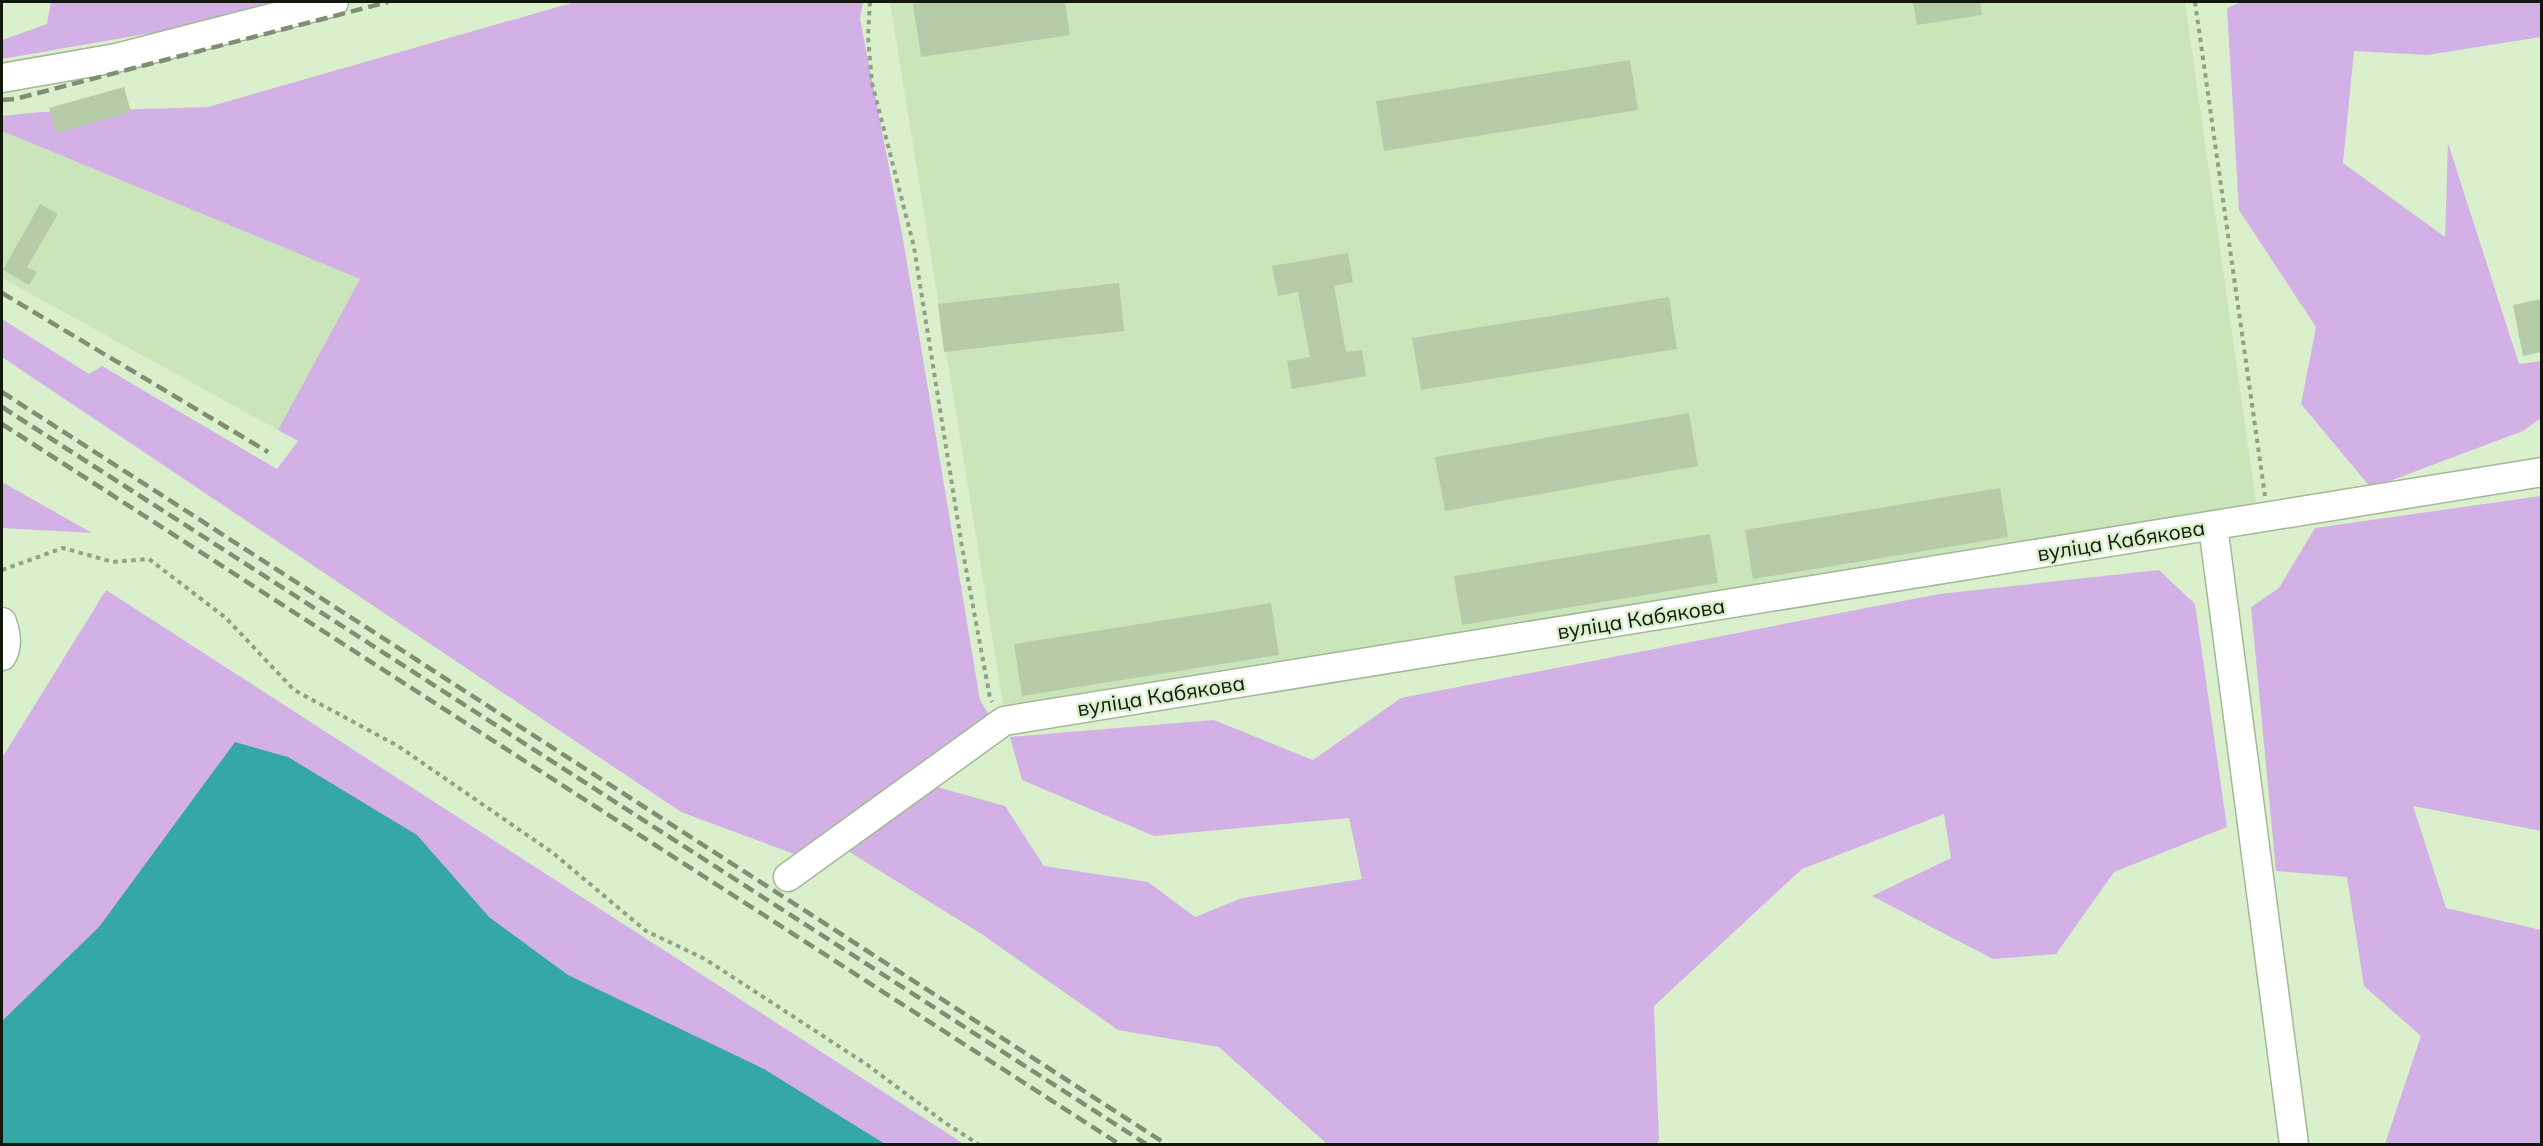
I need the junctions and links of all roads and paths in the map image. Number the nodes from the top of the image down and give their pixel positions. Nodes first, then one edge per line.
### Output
1 (334, 2) edge
2 (870, 2) edge
3 (2195, 2) edge
4 (2, 78) edge
5 (2541, 472) edge
6 (2268, 517) junction
7 (2213, 526) junction
8 (2, 570) edge
9 (2, 622) edge
10 (2, 656) edge
11 (1004, 721) junction
12 (788, 877) dead end
13 (978, 1144) edge
14 (2294, 1144) edge

1 - 4 street
2 - 11 path
3 - 6 path
5 - 6 street, вуліца Кабякова
6 - 7 street, вуліца Кабякова
7 - 11 street, вуліца Кабякова
7 - 14 street
8 - 13 path
9 - 10 street
11 - 12 street, вуліца Кабякова

